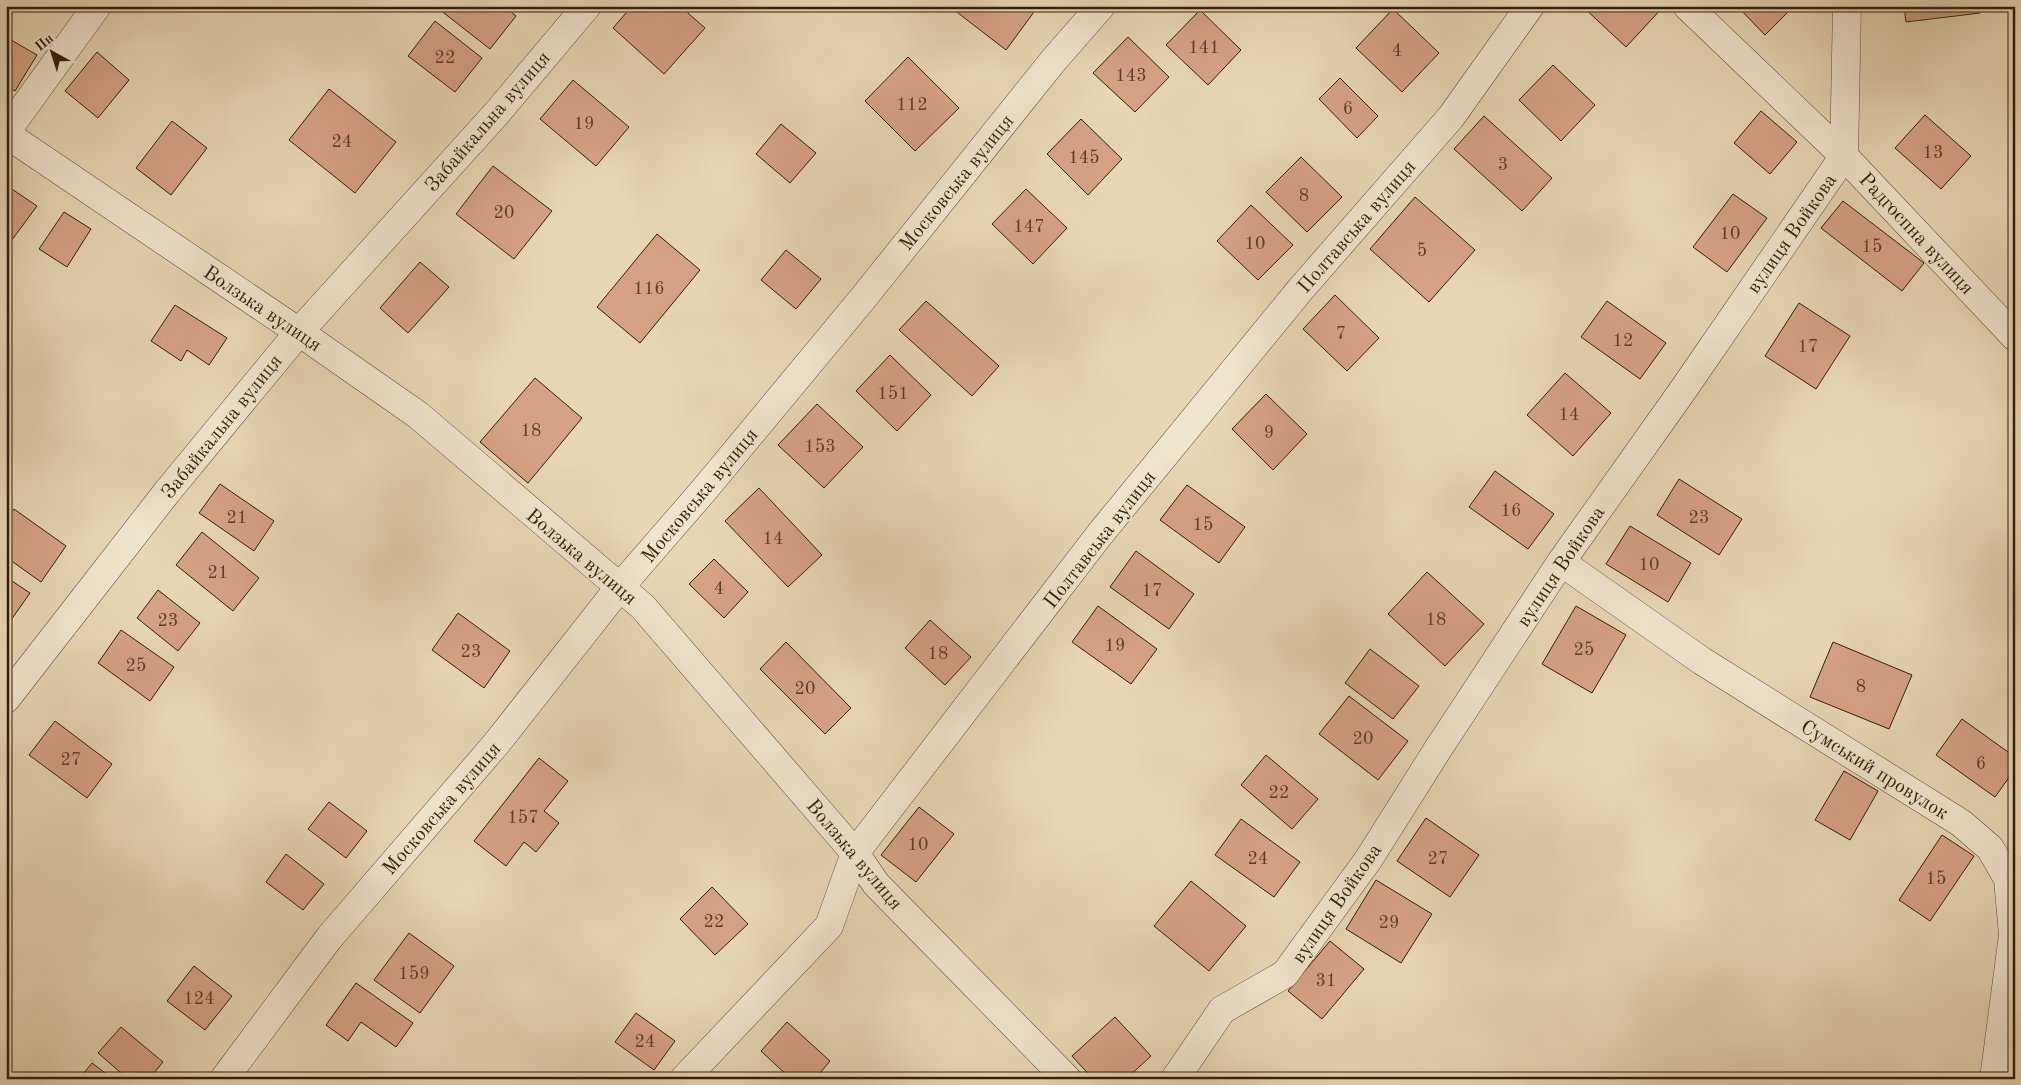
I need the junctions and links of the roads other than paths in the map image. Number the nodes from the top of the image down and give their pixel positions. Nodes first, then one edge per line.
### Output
1 (97, 6) edge
2 (587, 6) edge
3 (1100, 6) edge
4 (1530, 6) edge
5 (1686, 6) edge
6 (1847, 6) edge
7 (6, 133) edge
8 (1844, 156) junction
9 (299, 332) junction
10 (2015, 337) edge
11 (1561, 562) junction
12 (619, 588) junction
13 (6, 699) edge
14 (856, 853) junction
15 (224, 1079) edge
16 (684, 1079) edge
17 (1067, 1079) edge
18 (1175, 1079) edge
19 (1994, 1079) edge

1 - 7 street
2 - 9 street, Забайкальна вулиця
3 - 12 street, Московська вулиця
4 - 14 street, Полтавська вулиця
5 - 8 street, Радгоспна вулиця
6 - 8 street, вулиця Войкова
7 - 9 street, Волзька вулиця
8 - 10 street, Радгоспна вулиця
8 - 11 street, вулиця Войкова
9 - 12 street, Волзька вулиця
9 - 13 street, Забайкальна вулиця
11 - 18 street, вулиця Войкова
11 - 19 street, Сумський провулок
12 - 14 street, Волзька вулиця
12 - 15 street, Московська вулиця
14 - 16 street, Полтавська вулиця
14 - 17 street, Волзька вулиця

